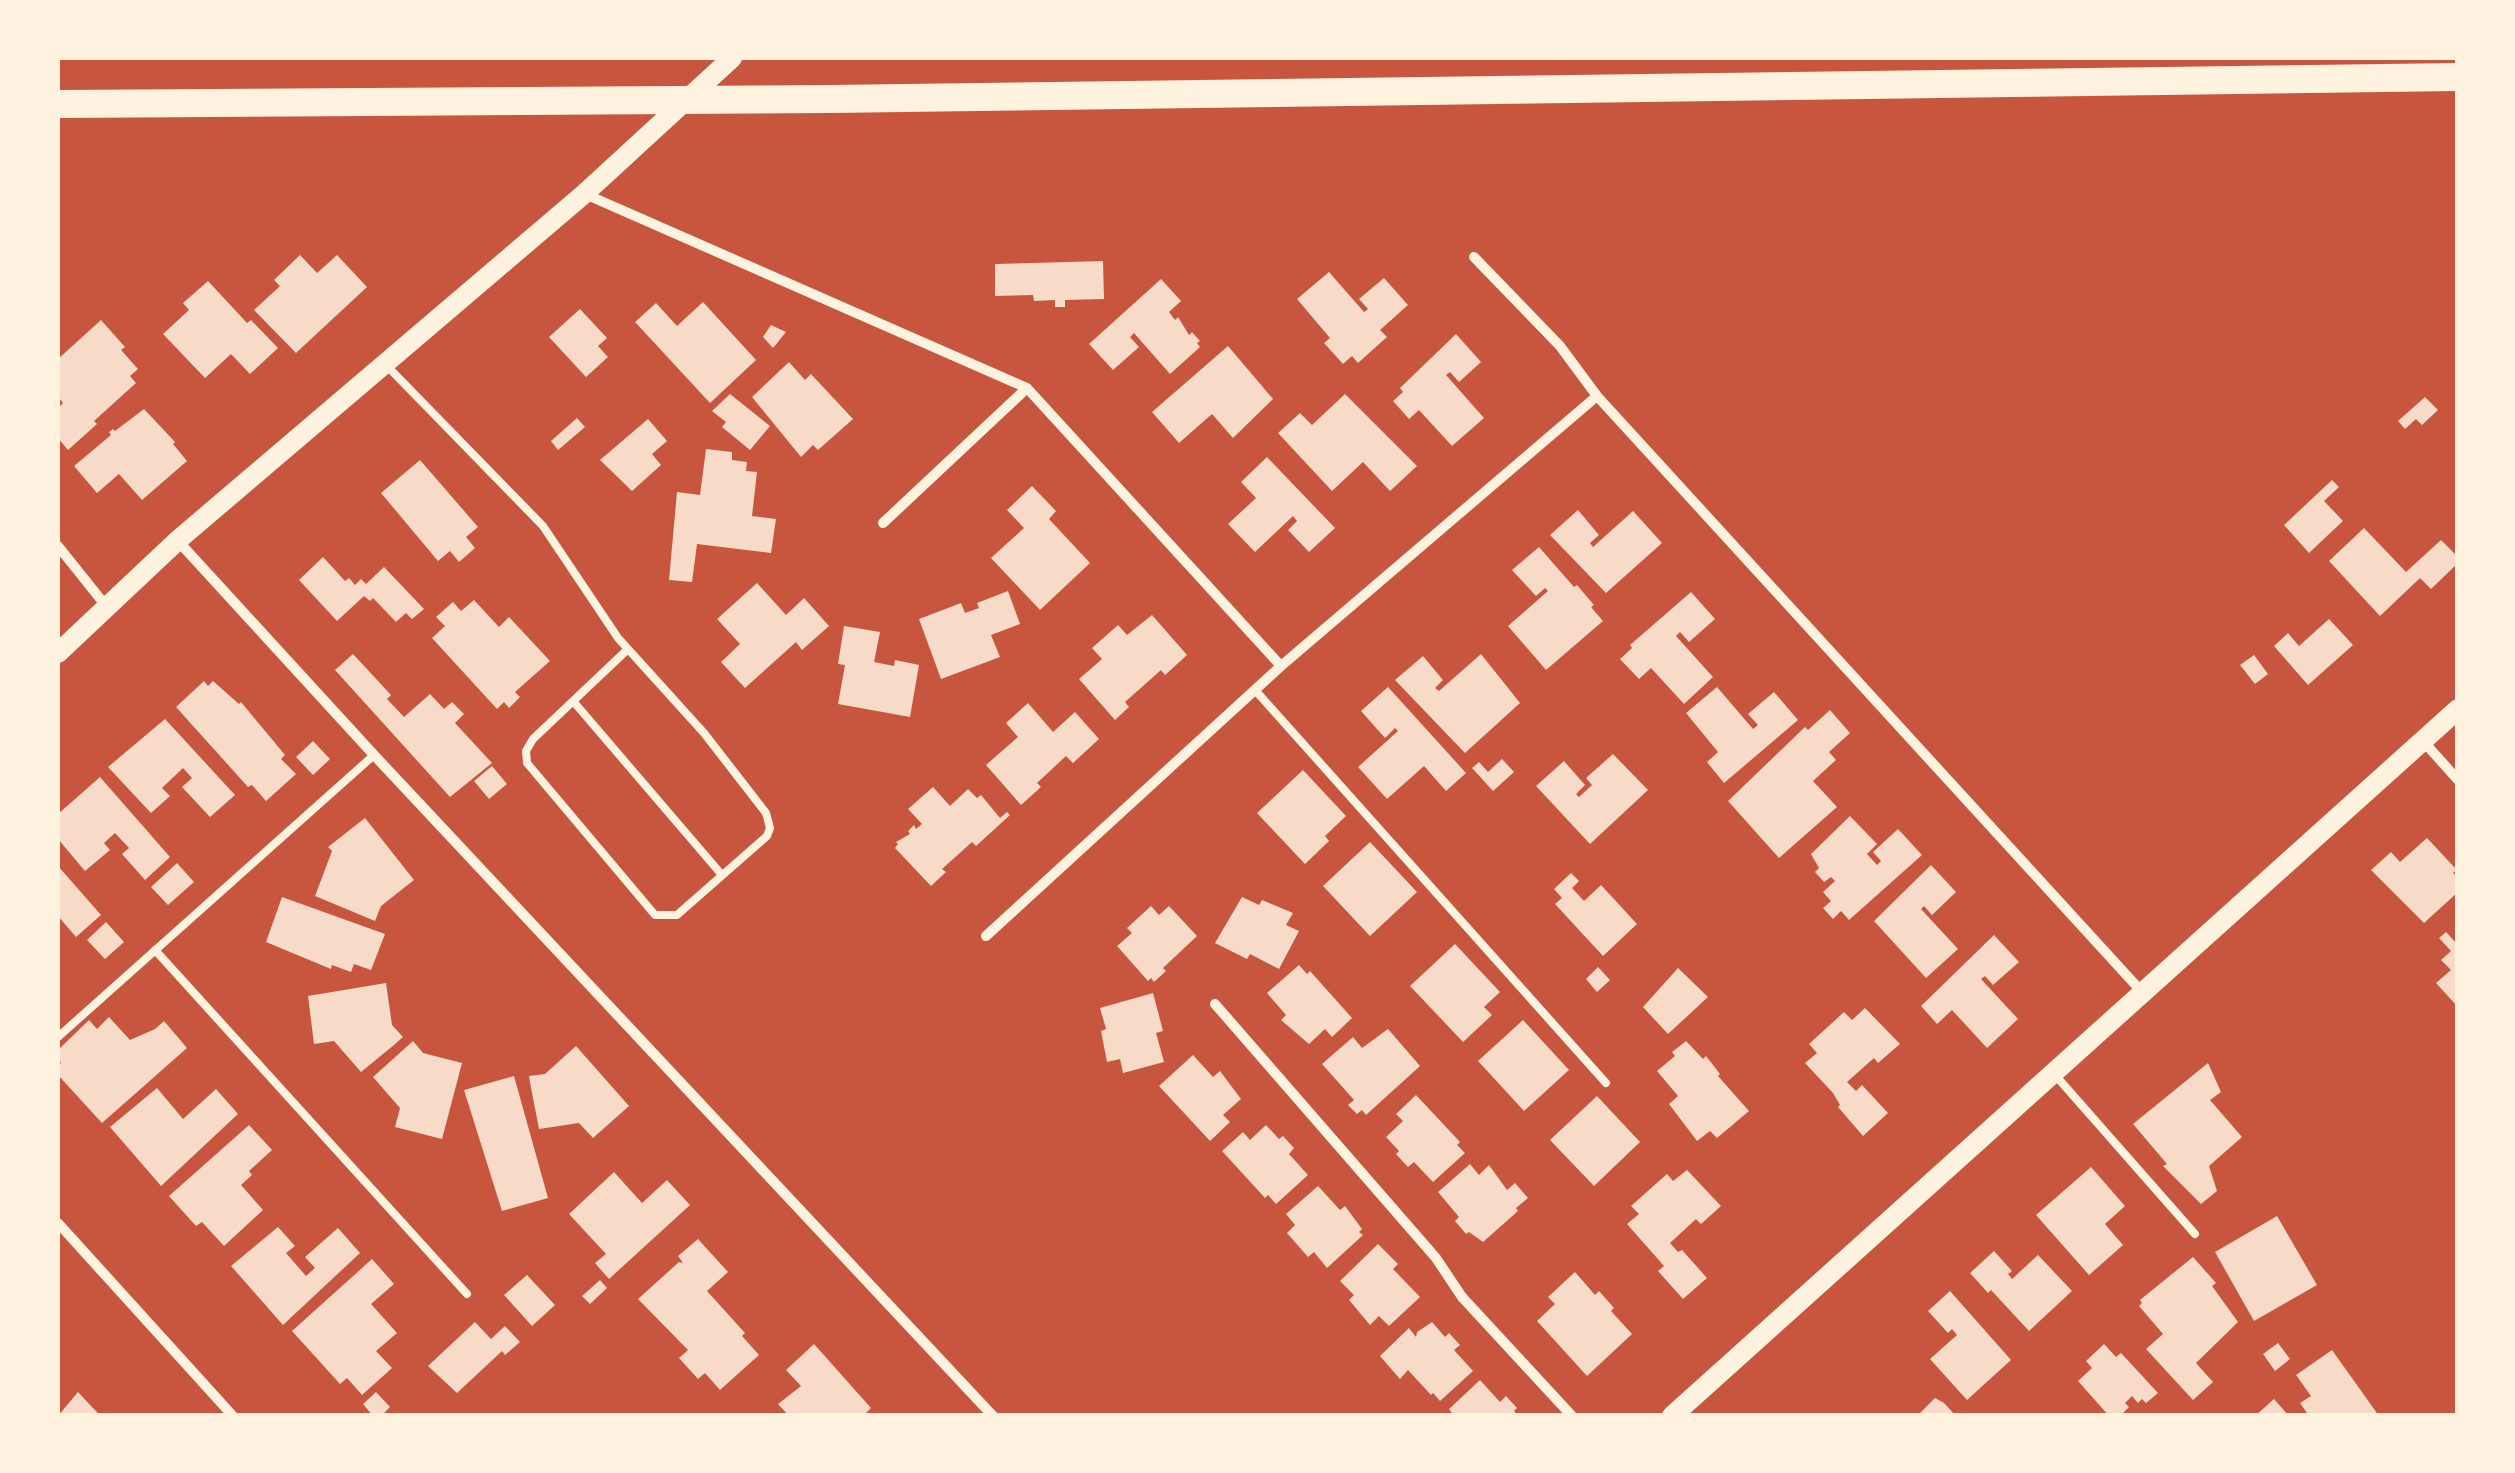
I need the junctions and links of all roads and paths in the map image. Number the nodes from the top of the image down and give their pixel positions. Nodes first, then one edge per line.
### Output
1 (732, 58) edge
2 (2458, 76) edge
3 (58, 104) edge
4 (584, 194) junction
5 (1474, 257) dead end
6 (384, 364) junction
7 (1027, 388) junction
8 (1597, 396) junction
9 (883, 522) dead end
10 (178, 540) junction
11 (58, 546) edge
12 (106, 606) junction
13 (628, 649) junction
14 (58, 653) edge
15 (1281, 666) junction
16 (1255, 690) junction
17 (574, 700) junction
18 (2458, 709) edge
19 (2422, 740) junction
20 (374, 755) junction
21 (2458, 780) edge
22 (722, 875) junction
23 (986, 936) dead end
24 (155, 950) junction
25 (2144, 994) junction
26 (1215, 1004) dead end
27 (58, 1037) edge
28 (2053, 1073) junction
29 (1606, 1083) dead end
30 (58, 1223) edge
31 (2195, 1234) dead end
32 (467, 1294) dead end
33 (234, 1416) edge
34 (993, 1416) edge
35 (1572, 1416) edge
36 (1672, 1416) edge

1 - 4 main road
2 - 3 highway
4 - 6 main road
4 - 7 street
5 - 8 street
6 - 10 main road
6 - 13 lane
7 - 9 street
7 - 15 street
8 - 15 street
8 - 25 street
10 - 12 main road
10 - 20 street
11 - 12 street
12 - 14 main road
13 - 17 lane
13 - 22 lane
15 - 16 street
16 - 23 street
16 - 29 lane
17 - 22 lane
17 - 22 lane
18 - 19 main road
19 - 21 street
19 - 25 main road
20 - 24 lane
20 - 34 street
24 - 27 lane
24 - 32 lane
25 - 28 main road
26 - 35 street
28 - 31 lane
28 - 36 main road
30 - 33 street

